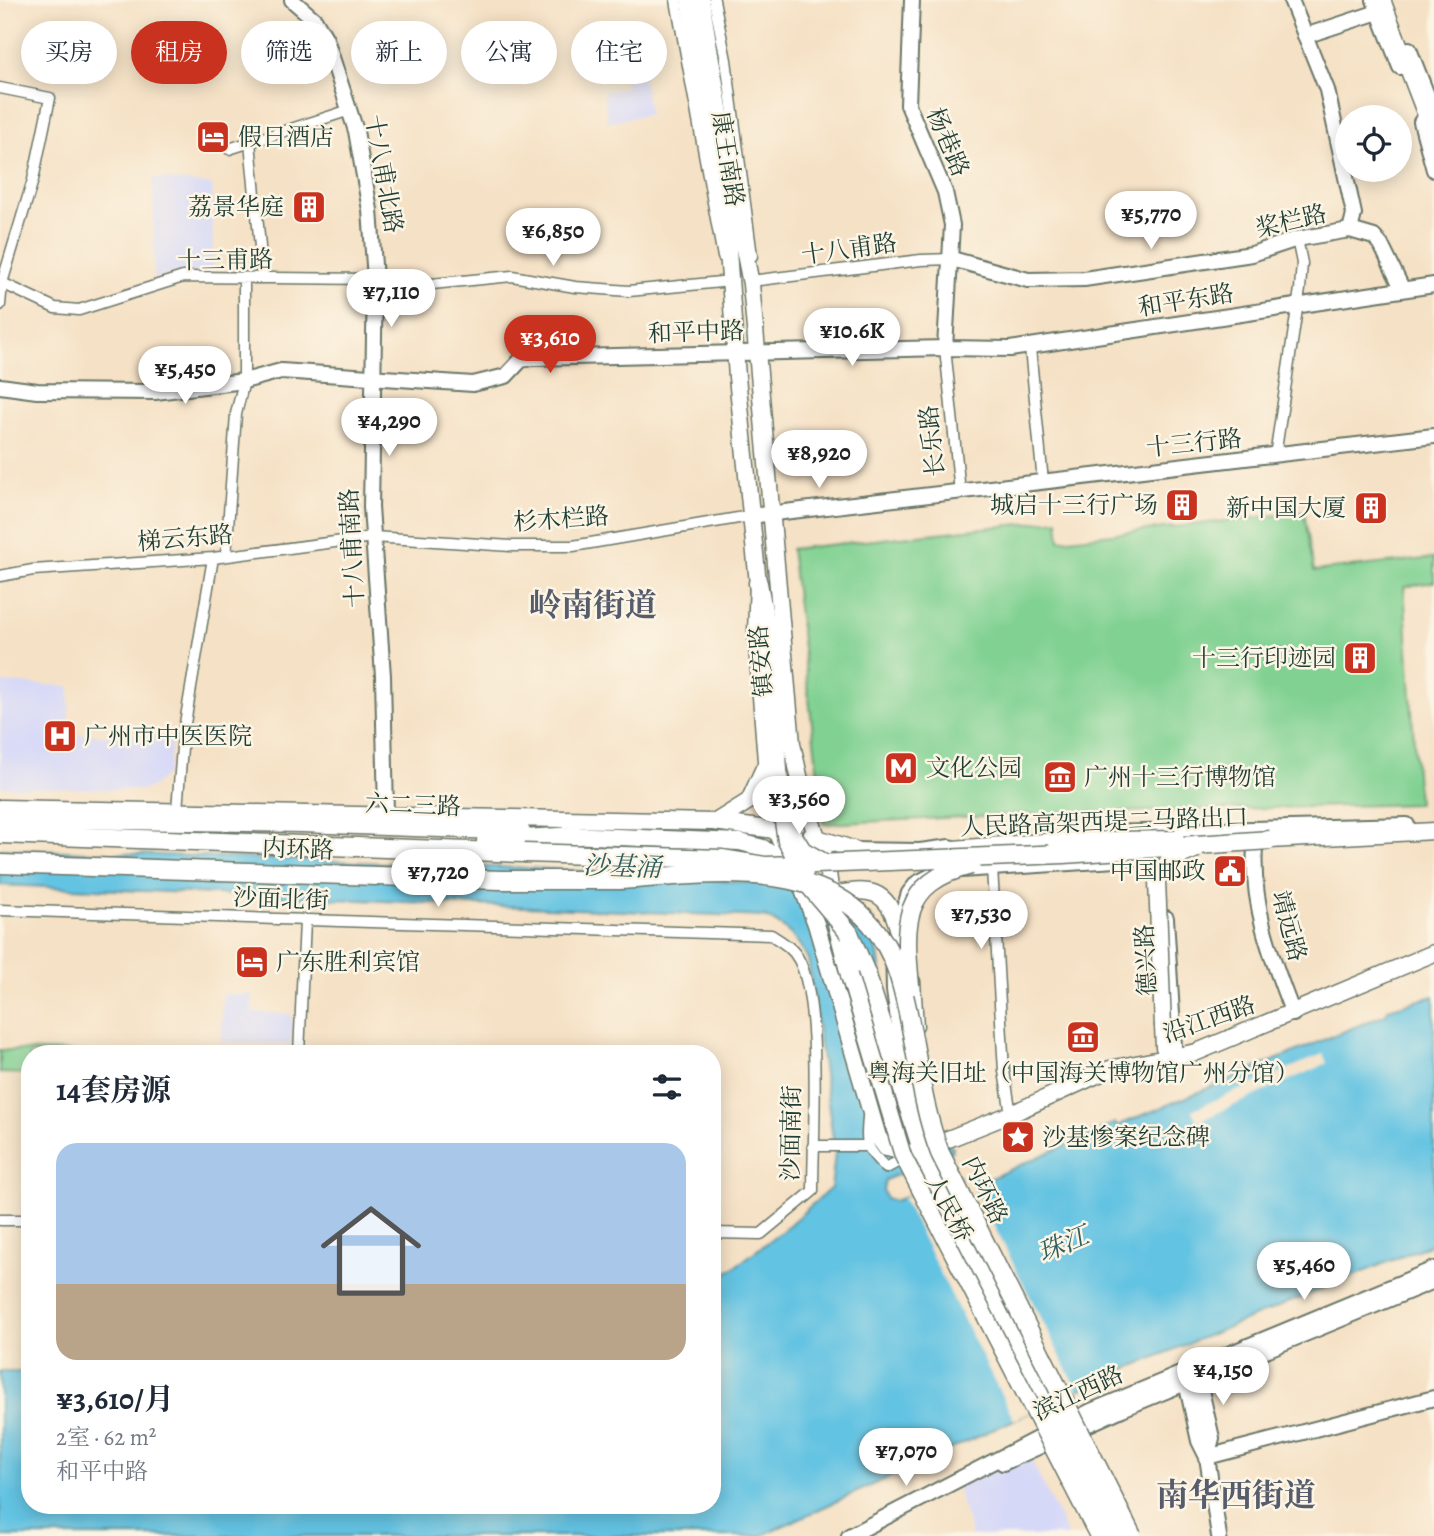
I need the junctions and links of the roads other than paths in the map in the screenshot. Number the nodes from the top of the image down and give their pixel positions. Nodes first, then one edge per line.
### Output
1 (292, 0) edge
2 (677, 0) edge
3 (689, 0) edge
4 (701, 0) edge
5 (714, 0) edge
6 (912, 0) edge
7 (1291, 0) edge
8 (1390, 0) edge
9 (1378, 4) edge
10 (1306, 36) junction
11 (0, 88) edge
12 (350, 110) junction
13 (1434, 113) edge
14 (1434, 136) edge
15 (250, 142) junction
16 (229, 149) dead end
17 (1434, 170) edge
18 (1350, 230) junction
19 (1297, 239) junction
20 (952, 259) junction
21 (263, 278) junction
22 (244, 279) junction
23 (374, 279) junction
24 (732, 282) junction
25 (2, 283) junction
26 (751, 284) junction
27 (1434, 285) edge
28 (1403, 290) junction
29 (0, 305) edge
30 (1297, 306) junction
31 (945, 348) junction
32 (1030, 348) junction
33 (735, 353) junction
34 (758, 353) junction
35 (372, 378) junction
36 (244, 381) junction
37 (0, 386) edge
38 (1434, 436) edge
39 (1275, 456) junction
40 (1043, 482) junction
41 (960, 492) junction
42 (771, 513) junction
43 (751, 516) junction
44 (373, 537) junction
45 (226, 556) junction
46 (213, 558) junction
47 (0, 576) edge
48 (758, 583) junction
49 (765, 761) junction
50 (780, 796) junction
51 (805, 803) junction
52 (0, 808) edge
53 (177, 810) junction
54 (386, 814) junction
55 (0, 819) edge
56 (714, 822) junction
57 (1434, 824) edge
58 (775, 829) junction
59 (683, 830) junction
60 (1206, 831) junction
61 (1434, 831) edge
62 (0, 834) edge
63 (577, 836) junction
64 (1434, 839) edge
65 (1263, 843) junction
66 (272, 844) junction
67 (818, 845) junction
68 (1141, 845) junction
69 (1199, 849) junction
70 (940, 850) junction
71 (859, 851) junction
72 (1164, 857) junction
73 (0, 864) edge
74 (971, 867) junction
75 (992, 868) junction
76 (619, 880) junction
77 (831, 895) junction
78 (810, 899) junction
79 (0, 910) edge
80 (305, 921) junction
81 (898, 928) junction
82 (849, 933) junction
83 (1434, 953) edge
84 (811, 1004) joint
85 (1293, 1014) junction
86 (299, 1045) edge
87 (1170, 1059) junction
88 (918, 1073) junction
89 (866, 1097) junction
90 (1011, 1114) junction
91 (956, 1134) junction
92 (815, 1146) junction
93 (866, 1146) junction
94 (923, 1149) junction
95 (0, 1220) edge
96 (21, 1220) edge
97 (721, 1233) edge
98 (1434, 1269) edge
99 (1434, 1281) edge
100 (1191, 1376) junction
101 (1434, 1398) edge
102 (1207, 1457) junction
103 (849, 1536) edge
104 (1088, 1536) edge
105 (1098, 1536) edge
106 (1114, 1536) edge
107 (1132, 1536) edge
108 (1219, 1536) edge

1 - 12 street, 十八甫北路
2 - 24 street, 康王南路
3 - 24 main road, 康王南路
4 - 26 main road, 康王南路
5 - 26 street, 康王南路
6 - 20 street, 杨巷路
7 - 10 street
8 - 13 street
9 - 10 street
9 - 14 main road
9 - 17 street
10 - 18 street
11 - 25 street
12 - 15 street
12 - 23 street, 十八甫北路
15 - 16 street
15 - 21 street
18 - 19 street, 桨栏路
18 - 28 street, 桨栏路
19 - 20 street, 桨栏路
19 - 30 street
20 - 26 street, 十八甫路
20 - 31 street, 长乐路
21 - 22 street, 十三甫路
21 - 23 street, 十三甫路
22 - 25 street, 十三甫路
22 - 36 street
23 - 24 street
23 - 35 street, 十八甫南路
24 - 33 main road, 康王南路
25 - 29 street
26 - 34 main road, 康王南路
27 - 28 street, 和平东路
28 - 30 street, 和平东路
30 - 32 street, 和平东路
30 - 39 street
31 - 32 street, 和平东路
31 - 34 street, 和平中路
31 - 41 street, 长乐路
32 - 40 street
33 - 34 street, 和平中路
33 - 35 street, 和平中路
33 - 43 main road, 康王南路
34 - 42 main road, 康王南路
35 - 36 street, 和平中路
35 - 44 street, 十八甫南路
36 - 37 street, 和平中路
36 - 45 street
38 - 39 street, 十三行路
39 - 40 street, 十三行路
40 - 41 street, 十三行路
41 - 42 street
42 - 43 street
42 - 51 main road, 镇安路
43 - 44 street, 杉木栏路
43 - 48 main road, 镇安路
44 - 45 street, 梯云东路
44 - 54 street, 十八甫南路
45 - 46 street, 梯云东路
46 - 47 street, 梯云东路
46 - 53 street
48 - 49 main road, 镇安路
48 - 50 highway
49 - 56 main road
49 - 58 main road, 镇安路
50 - 74 main road, bridge
50 - 82 highway, bridge
51 - 67 main road, 镇安路
51 - 71 main road
52 - 53 main road, 六二三路
53 - 54 main road, 六二三路
54 - 59 main road, 六二三路
55 - 63 main road, 六二三路
56 - 58 main road, 六二三路
56 - 59 main road, 六二三路
57 - 60 street
58 - 67 main road, 六二三路
58 - 78 main road, 镇安路
59 - 63 main road, 六二三路
59 - 78 main road, 六二三路
60 - 68 street
60 - 70 street
61 - 65 main road
62 - 66 highway
63 - 66 highway
64 - 65 street
65 - 69 main road, bridge
65 - 70 main road, 人民路高架西堤二马路出口, bridge
65 - 72 street
65 - 76 highway, bridge
65 - 85 street, 靖远路
66 - 82 highway, 内环路, bridge
67 - 71 main road, 六二三路
67 - 77 main road, 人民桥
67 - 78 street
68 - 70 street
68 - 72 street
69 - 74 main road, bridge
69 - 87 main road, bridge
70 - 71 street
72 - 75 street
72 - 87 street, 德兴路
73 - 76 highway, 内环路
74 - 75 street
74 - 81 street
74 - 88 highway, bridge
74 - 91 street
75 - 90 street
76 - 88 highway, 内环路, bridge
77 - 81 main road
77 - 105 main road, 人民桥, bridge
78 - 89 main road
78 - 104 main road, 人民桥, bridge
79 - 80 street, 沙面北街
80 - 84 street, 沙面北街
80 - 86 street
81 - 91 street
82 - 94 highway, 内环路
83 - 85 main road, 沿江西路
84 - 92 street, 沙面南街
85 - 87 main road, 沿江西路
87 - 90 main road, 沿江西路
88 - 107 highway, 内环路, bridge
89 - 93 street
89 - 94 main road
90 - 91 main road, 沿江西路
91 - 94 main road, 沿江西路
92 - 93 street
92 - 97 street, 沙面南街
93 - 94 street
94 - 106 highway, 内环路, bridge
95 - 96 street
98 - 100 street, 滨江西路
99 - 100 street, 滨江西路
100 - 102 street
100 - 103 street, 滨江西路
101 - 102 street
102 - 108 street

